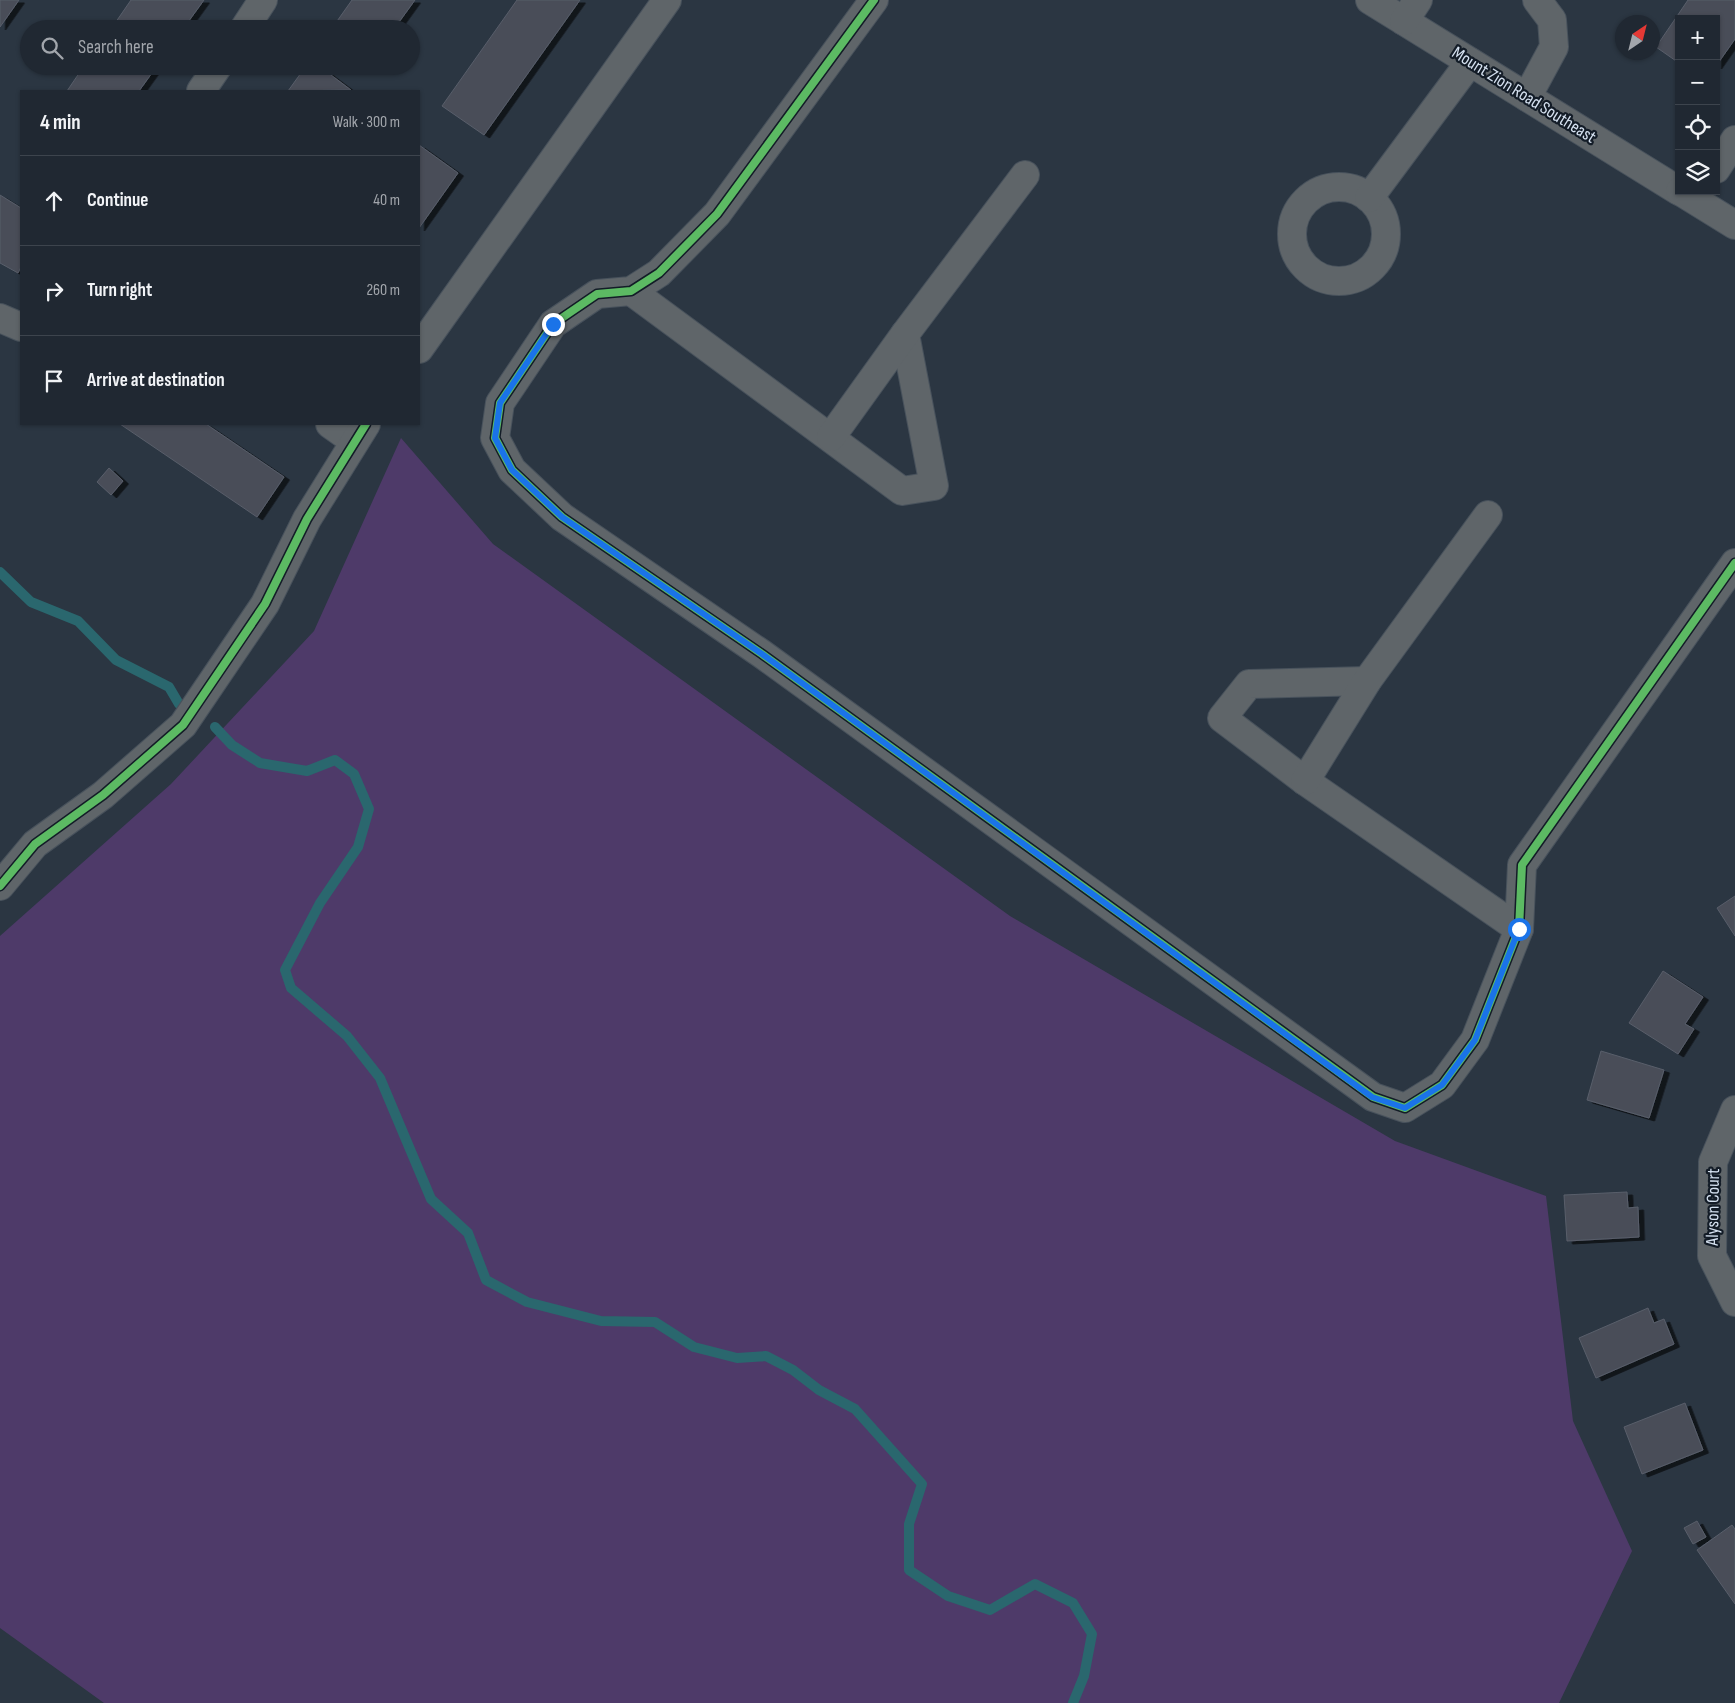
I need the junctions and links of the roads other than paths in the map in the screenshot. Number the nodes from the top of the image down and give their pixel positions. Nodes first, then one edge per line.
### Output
1 (263, 0) edge
2 (667, 0) edge
3 (874, 0) edge
4 (1370, 0) edge
5 (1537, 0) edge
6 (1411, 11) edge
7 (250, 20) edge
8 (1470, 62) junction
9 (212, 75) edge
10 (202, 90) edge
11 (1527, 97) junction
12 (1735, 140) edge
13 (1720, 163) edge
14 (1025, 175) dead end
15 (1675, 185) edge
16 (1692, 195) edge
17 (1369, 198) dead end
18 (1735, 225) edge
19 (631, 291) junction
20 (0, 318) edge
21 (20, 327) edge
22 (905, 334) junction
23 (420, 348) edge
24 (334, 425) edge
25 (360, 432) edge
26 (831, 437) junction
27 (1488, 515) dead end
28 (1735, 563) edge
29 (1367, 681) junction
30 (1305, 781) junction
31 (3, 877) edge
32 (1519, 929) junction
33 (1735, 1110) edge
34 (1735, 1302) edge

1 - 7 street
2 - 23 street
3 - 19 street
4 - 6 street, Mount Zion Road Southeast
5 - 11 street
6 - 8 street, Mount Zion Road Southeast
8 - 11 street, Mount Zion Road Southeast
8 - 17 street
9 - 10 street
11 - 15 street, Mount Zion Road Southeast
12 - 13 street
14 - 22 street
16 - 18 street, Mount Zion Road Southeast
19 - 26 street
19 - 32 street
20 - 21 street
22 - 26 street
22 - 26 street
24 - 25 street
25 - 31 street
27 - 29 street
28 - 32 street
29 - 30 street
29 - 30 street
30 - 32 street
33 - 34 street, Alyson Court

